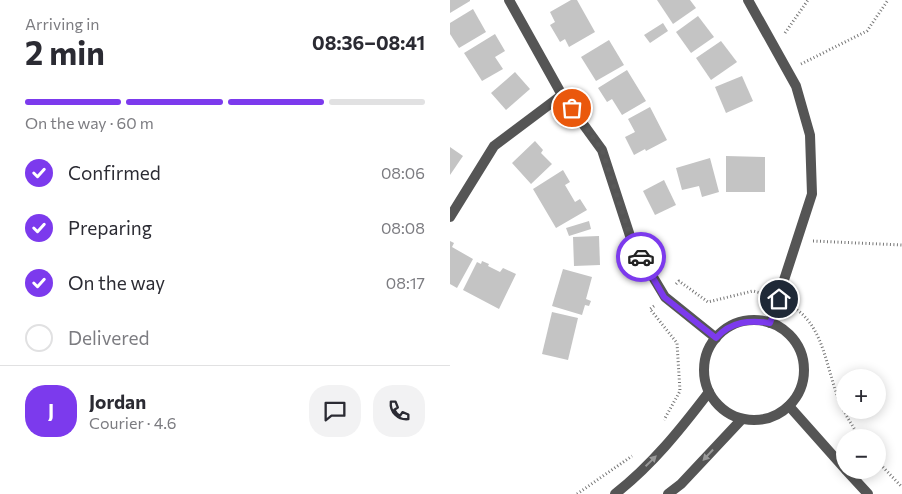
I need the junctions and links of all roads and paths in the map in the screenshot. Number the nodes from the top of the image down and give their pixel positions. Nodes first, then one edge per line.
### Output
1 (509, 0) edge
2 (748, 0) edge
3 (808, 0) edge
4 (888, 0) edge
5 (774, 48) junction
6 (787, 71) junction
7 (562, 95) junction
8 (450, 217) edge
9 (797, 241) junction
10 (902, 245) edge
11 (664, 297) junction
12 (779, 299) junction
13 (770, 323) junction
14 (716, 338) junction
15 (709, 392) junction
16 (789, 406) junction
17 (742, 419) junction
18 (658, 427) dead end
19 (854, 429) edge
20 (634, 455) dead end
21 (836, 458) edge
22 (886, 470) edge
23 (855, 479) edge
24 (902, 487) edge
25 (577, 494) edge
26 (615, 494) edge
27 (668, 494) edge
28 (868, 494) edge

1 - 7 street
2 - 5 street
3 - 5 path
4 - 6 path
5 - 6 street
6 - 9 street
7 - 8 street
7 - 11 street
9 - 10 path
9 - 12 street
11 - 12 path
11 - 14 street
11 - 18 path
12 - 13 street
12 - 19 path
13 - 14 street
13 - 16 street
14 - 15 street
15 - 17 street
26 -> 15 street
16 - 17 street
16 - 21 street
17 -> 27 street
20 - 25 path
22 - 24 path
23 - 28 street

